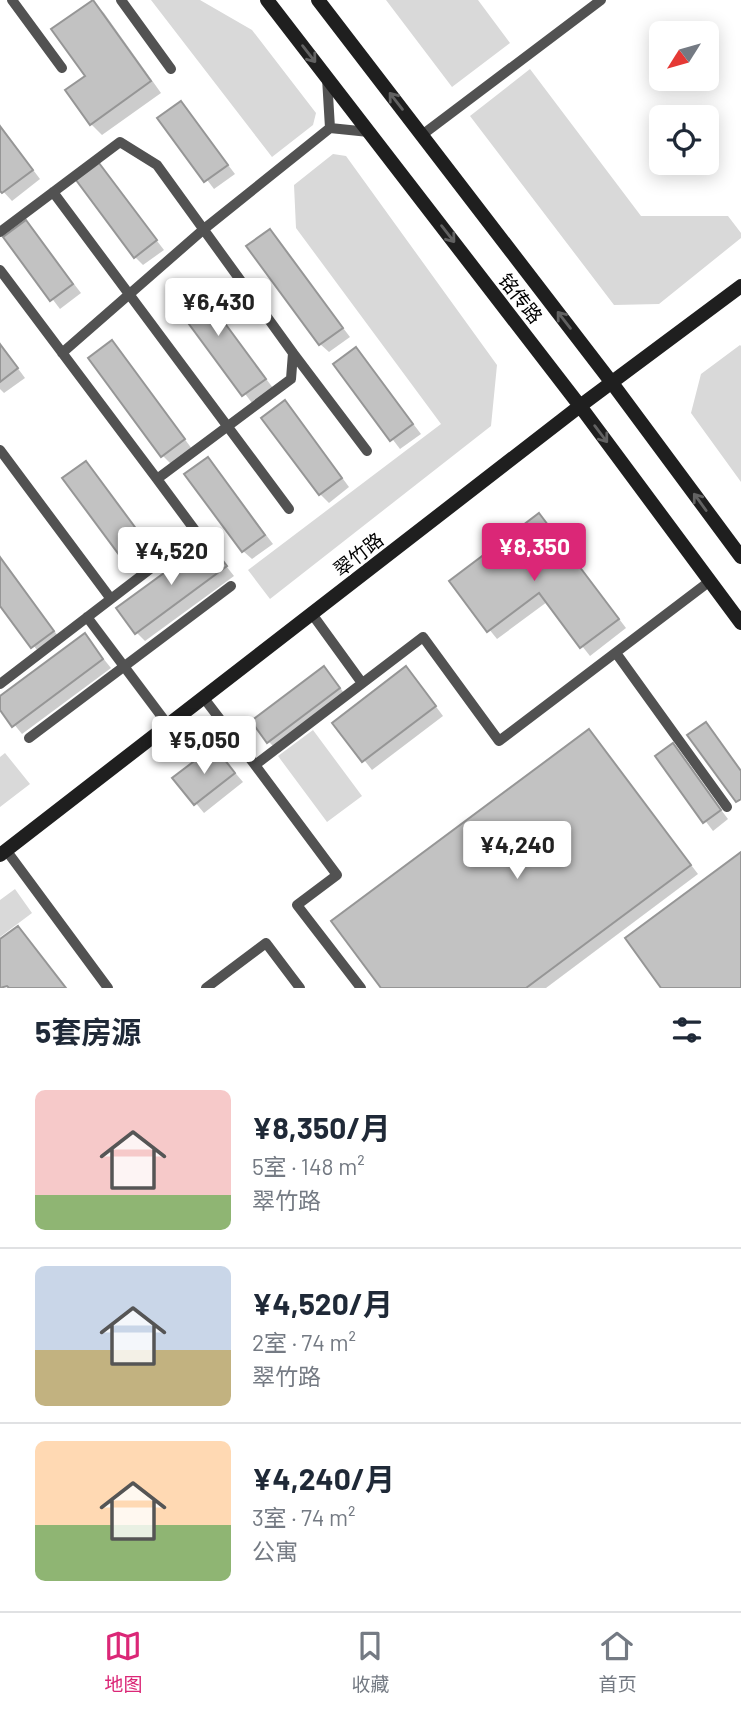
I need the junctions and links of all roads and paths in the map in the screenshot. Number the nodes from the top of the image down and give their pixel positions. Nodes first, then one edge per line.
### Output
1 (10, 0) edge
2 (121, 0) edge
3 (267, 0) edge
4 (318, 0) edge
5 (601, 0) edge
6 (0, 6) edge
7 (62, 68) dead end
8 (172, 69) dead end
9 (327, 78) junction
10 (330, 128) junction
11 (369, 132) junction
12 (422, 135) junction
13 (53, 192) junction
14 (204, 229) junction
15 (0, 232) edge
16 (0, 270) edge
17 (741, 286) edge
18 (129, 295) junction
19 (62, 353) junction
20 (293, 353) junction
21 (612, 383) junction
22 (580, 406) junction
23 (226, 427) junction
24 (0, 450) edge
25 (367, 451) dead end
26 (157, 479) junction
27 (289, 509) dead end
28 (739, 550) edge
29 (710, 581) junction
30 (231, 586) dead end
31 (111, 599) junction
32 (312, 614) junction
33 (87, 617) junction
34 (741, 623) edge
35 (616, 653) junction
36 (123, 666) junction
37 (362, 683) junction
38 (0, 684) edge
39 (203, 698) junction
40 (168, 725) junction
41 (29, 738) dead end
42 (255, 765) junction
43 (727, 807) dead end
44 (3, 853) edge
45 (108, 988) edge
46 (206, 988) edge
47 (300, 988) edge
48 (361, 988) edge

1 - 6 lane
1 - 7 lane
2 - 8 lane
3 -> 9 main road, 铭传路
12 -> 4 main road, 铭传路
5 - 12 lane
9 - 10 lane
9 - 11 main road, 铭传路
10 - 11 lane
10 - 14 lane
11 -> 22 main road, 铭传路
21 -> 12 main road, 铭传路
13 - 14 lane
13 - 15 lane
13 - 18 lane
14 - 18 lane
14 - 20 lane
16 - 19 lane
17 - 21 main road, 翠竹路
18 - 19 lane
18 - 23 lane
19 - 26 lane
20 - 23 lane
20 - 25 lane
21 - 22 main road, 翠竹路
28 -> 21 main road, 铭传路
22 -> 29 main road, 铭传路
22 - 32 main road, 翠竹路
23 - 26 lane
23 - 27 lane
24 - 31 lane
26 - 31 lane
29 - 34 main road, 铭传路
29 - 35 lane
30 - 36 lane
31 - 33 lane
32 - 37 lane
32 - 39 main road, 翠竹路
33 - 36 lane
33 - 38 lane
35 - 37 lane
35 - 43 lane
36 - 40 lane
36 - 41 lane
37 - 42 lane
39 - 40 main road, 翠竹路
39 - 42 lane
40 - 44 main road, 翠竹路
42 - 48 lane
44 - 45 lane
46 - 47 lane

